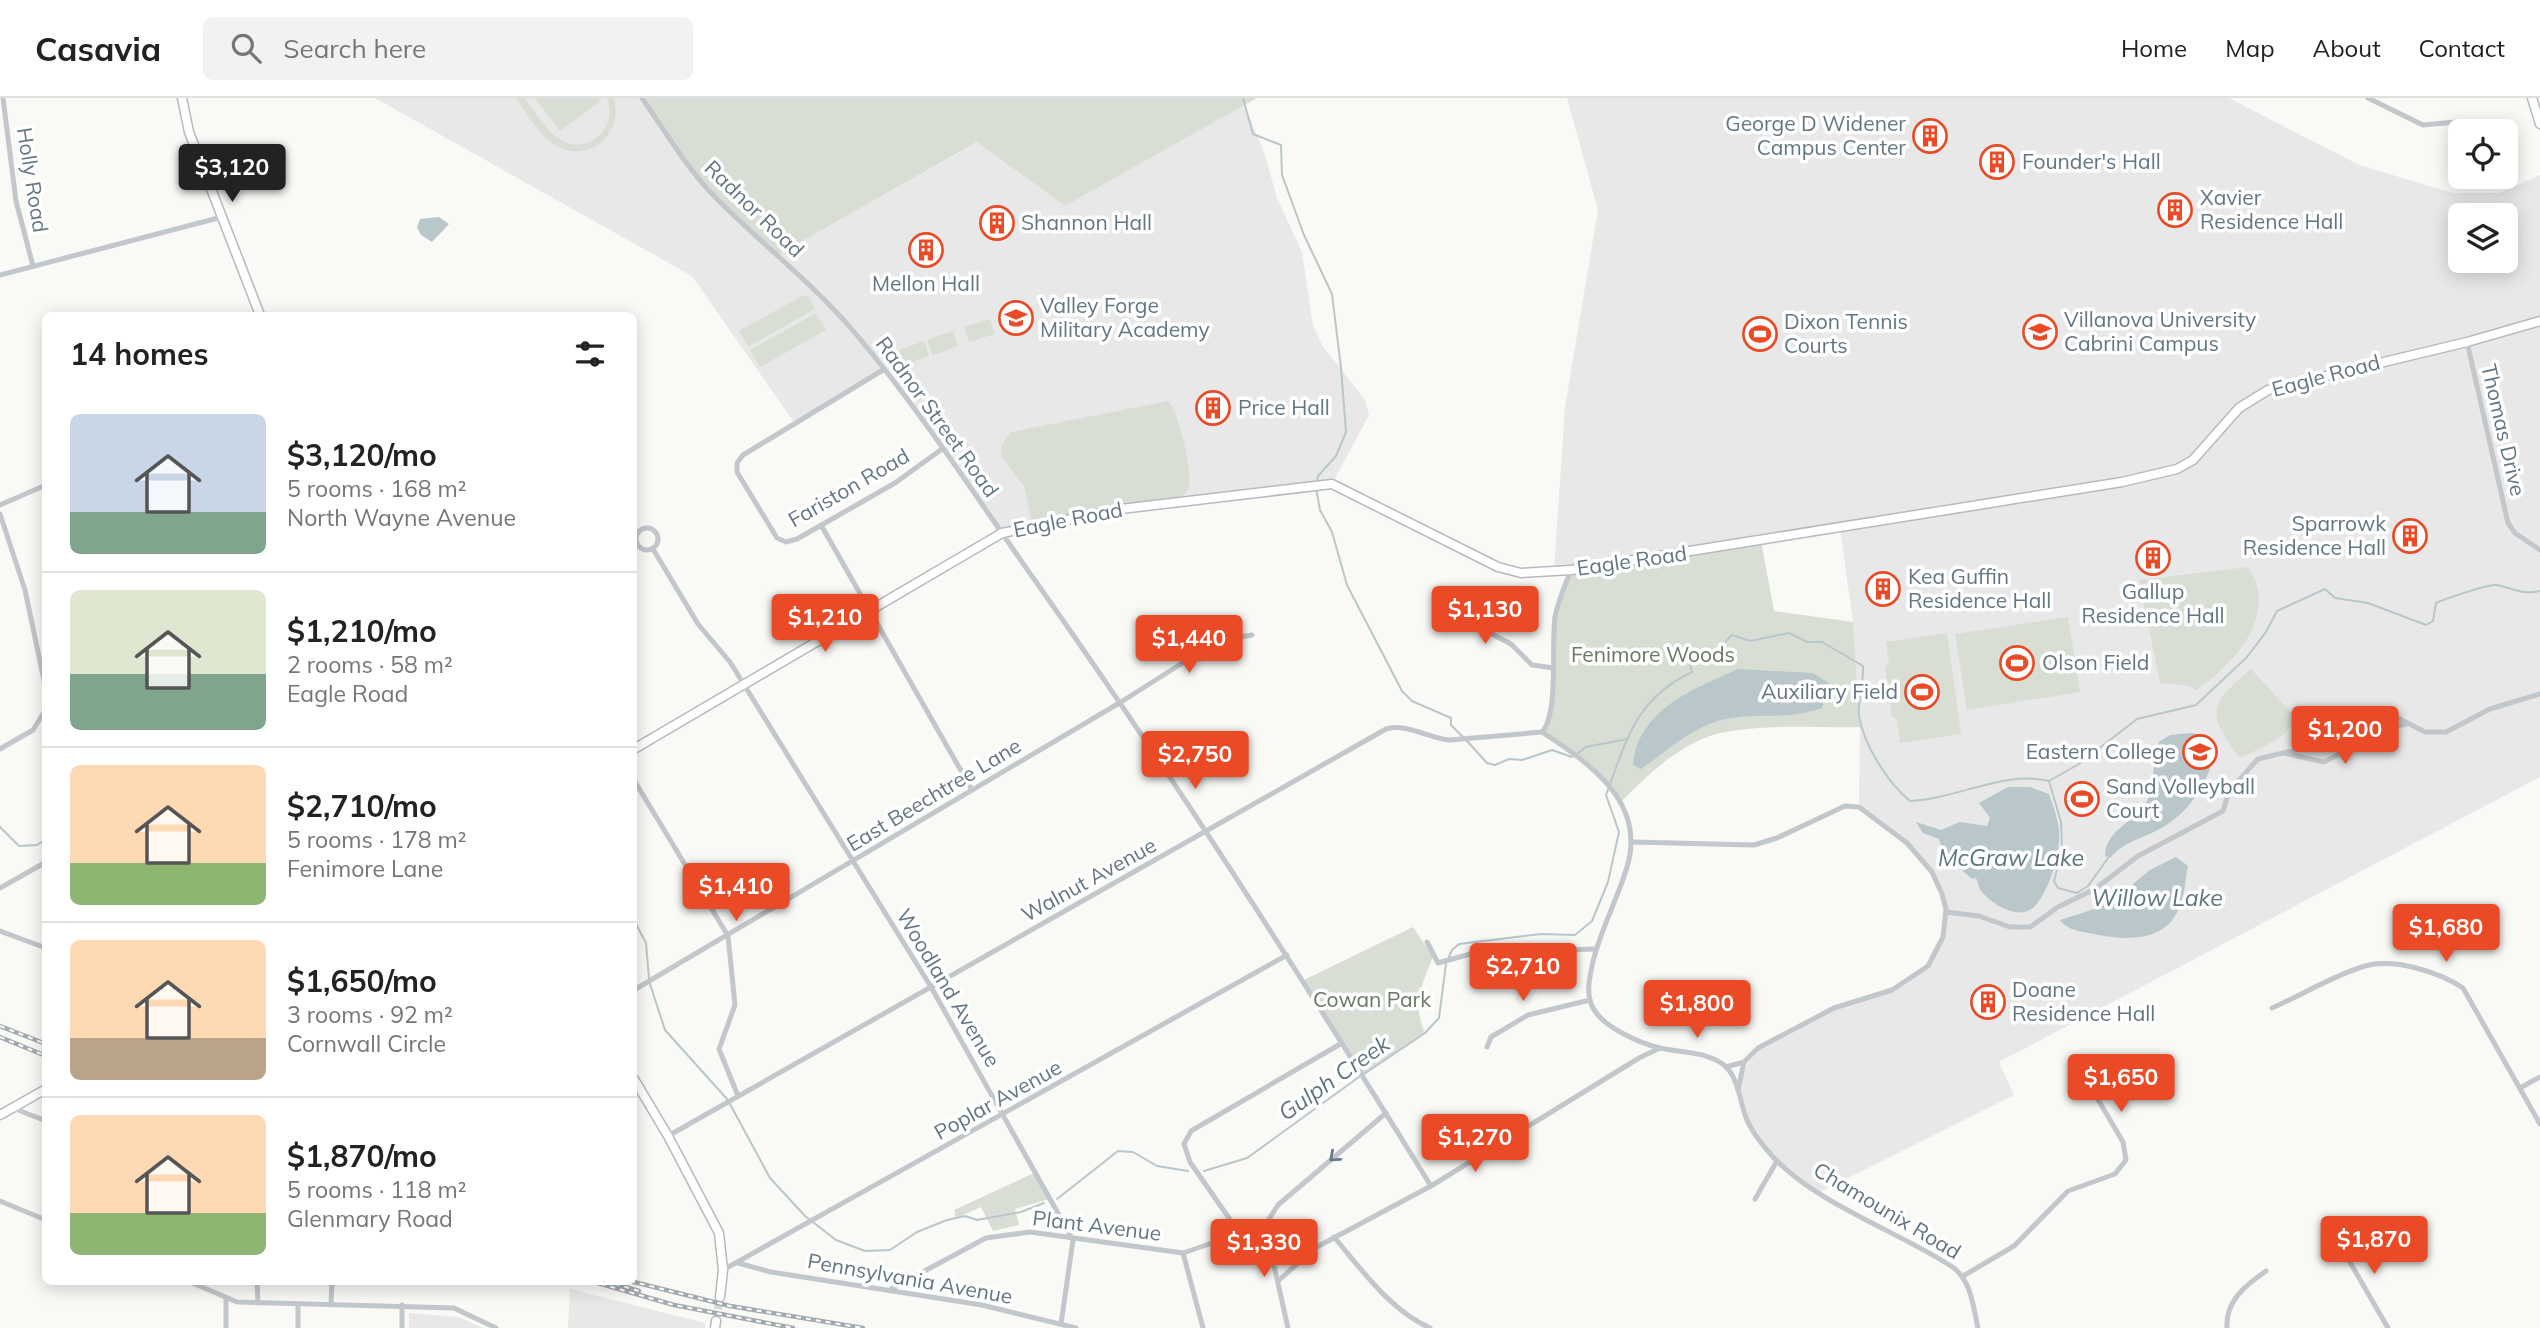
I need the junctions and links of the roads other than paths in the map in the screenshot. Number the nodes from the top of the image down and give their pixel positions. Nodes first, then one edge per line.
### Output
1 (4, 98) edge
2 (182, 98) edge
3 (642, 98) edge
4 (2368, 98) edge
5 (2532, 98) edge
6 (2448, 123) edge
7 (2540, 124) edge
8 (222, 217) junction
9 (33, 266) junction
10 (0, 275) edge
11 (259, 312) edge
12 (2540, 321) edge
13 (855, 333) joint
14 (2467, 342) junction
15 (883, 370) junction
16 (942, 449) junction
17 (42, 487) edge
18 (0, 505) edge
19 (0, 514) edge
20 (821, 525) junction
21 (1002, 533) junction
22 (653, 549) junction
23 (2540, 550) edge
24 (1571, 570) junction
25 (1438, 599) dead end
26 (870, 610) junction
27 (1252, 635) dead end
28 (1554, 668) junction
29 (42, 671) edge
30 (744, 685) junction
31 (2540, 694) edge
32 (1121, 702) junction
33 (42, 715) edge
34 (2407, 724) junction
35 (1542, 732) junction
36 (637, 747) edge
37 (0, 749) edge
38 (2282, 752) junction
39 (637, 785) edge
40 (972, 790) junction
41 (1206, 832) junction
42 (1632, 842) junction
43 (855, 861) junction
44 (42, 864) edge
45 (0, 888) edge
46 (1946, 912) junction
47 (0, 931) edge
48 (728, 936) junction
49 (1427, 942) dead end
50 (42, 947) edge
51 (1595, 949) junction
52 (1287, 956) junction
53 (931, 987) junction
54 (637, 988) edge
55 (1590, 1000) junction
56 (2272, 1008) dead end
57 (1342, 1043) junction
58 (1488, 1047) dead end
59 (1660, 1048) junction
60 (1744, 1062) junction
61 (1726, 1067) junction
62 (2540, 1077) edge
63 (2085, 1079) dead end
64 (637, 1084) edge
65 (2520, 1088) junction
66 (42, 1090) edge
67 (1738, 1090) junction
68 (738, 1096) junction
69 (13, 1108) junction
70 (1386, 1113) junction
71 (0, 1115) edge
72 (1004, 1115) junction
73 (42, 1119) edge
74 (2540, 1124) edge
75 (668, 1136) junction
76 (1777, 1161) junction
77 (1431, 1186) junction
78 (1755, 1199) dead end
79 (0, 1201) edge
80 (42, 1218) edge
81 (1265, 1225) junction
82 (1238, 1231) junction
83 (1334, 1237) junction
84 (2336, 1238) dead end
85 (1073, 1240) junction
86 (1183, 1253) junction
87 (737, 1263) junction
88 (723, 1270) junction
89 (2266, 1270) dead end
90 (1963, 1276) junction
91 (1278, 1281) junction
92 (197, 1285) edge
93 (257, 1285) edge
94 (331, 1285) edge
95 (891, 1289) junction
96 (720, 1297) tunnel mouth
97 (226, 1298) junction
98 (258, 1303) junction
99 (298, 1304) junction
100 (331, 1304) junction
101 (402, 1305) junction
102 (1061, 1324) junction
103 (226, 1328) edge
104 (298, 1328) edge
105 (402, 1328) edge
106 (496, 1328) edge
107 (1076, 1328) edge
108 (1203, 1328) edge
109 (1288, 1328) edge
110 (1430, 1328) edge
111 (1978, 1328) edge
112 (2227, 1328) edge
113 (2388, 1328) edge

1 - 9 street, Holly Road
2 - 8 street
3 - 13 street, Radnor Road
4 - 6 street
5 - 7 street
8 - 9 street
8 - 11 street
9 - 10 street
12 - 14 street, Eagle Road
13 - 15 street, Radnor Street Road
14 - 23 street, Thomas Drive
14 - 24 street, Eagle Road
15 - 16 street, Radnor Street Road
15 - 20 street, Fariston Road
16 - 20 street, Fariston Road
16 - 21 street, Radnor Street Road
17 - 18 street
19 - 29 street
20 - 26 street
21 - 24 street, Eagle Road
21 - 26 street, Eagle Road
21 - 32 street, Radnor Street Road
22 - 22 street
22 - 30 street, Woodland Avenue
24 - 28 street
25 - 28 street
26 - 30 street, Eagle Road
26 - 40 street
27 - 32 street, East Beechtree Lane
28 - 35 street
30 - 36 street, Eagle Road
30 - 43 street, Woodland Avenue
31 - 34 street
32 - 40 street, East Beechtree Lane
32 - 41 street, Radnor Street Road
33 - 37 street
34 - 38 street
34 - 38 street
35 - 41 street, Walnut Avenue
35 - 42 street
38 - 46 street
39 - 48 street
40 - 43 street, East Beechtree Lane
41 - 52 street, Radnor Street Road
41 - 53 street, Walnut Avenue
42 - 46 street
42 - 51 street
43 - 48 street, East Beechtree Lane
43 - 53 street, Woodland Avenue
44 - 45 street
46 - 60 street
47 - 50 street
48 - 54 street, East Beechtree Lane
48 - 68 street
49 - 51 street
51 - 55 street
52 - 57 street, Radnor Street Road
52 - 72 street, Poplar Avenue
53 - 68 street, Walnut Avenue
53 - 72 street, Woodland Avenue
55 - 58 street
55 - 59 street
56 - 65 street
57 - 70 street, Radnor Street Road
57 - 82 street
59 - 61 street
59 - 77 street
60 - 61 street
60 - 67 street
61 - 67 street, Chamounix Road
62 - 65 street
63 - 90 street
64 - 75 street
65 - 74 street
66 - 69 street
67 - 76 street, Chamounix Road
68 - 75 street, Walnut Avenue
69 - 71 street
69 - 73 street
70 - 77 street, Radnor Street Road
70 -> 81 street
72 - 85 street, Woodland Avenue
72 - 87 street, Poplar Avenue
75 - 88 street
76 - 78 street
76 - 90 street, Chamounix Road
77 - 83 street
79 - 80 street
81 - 82 street, Plant Avenue
81 - 91 street
82 - 86 street, Plant Avenue
83 - 91 street
83 - 110 street
84 - 113 street
85 - 86 street, Plant Avenue
85 - 95 street, Plant Avenue
85 - 102 street
86 - 108 street
87 - 88 street, Poplar Avenue
87 - 95 street, Pennsylvania Avenue
88 - 96 street
89 - 112 street
90 - 111 street, Chamounix Road
91 - 109 street
92 - 97 street
93 - 98 street
94 - 100 street
95 - 102 street, Pennsylvania Avenue
97 - 98 street
97 - 103 street
98 - 99 street
99 - 100 street
99 - 104 street
100 - 101 street
101 - 105 street
101 - 106 street
102 - 107 street, Pennsylvania Avenue

